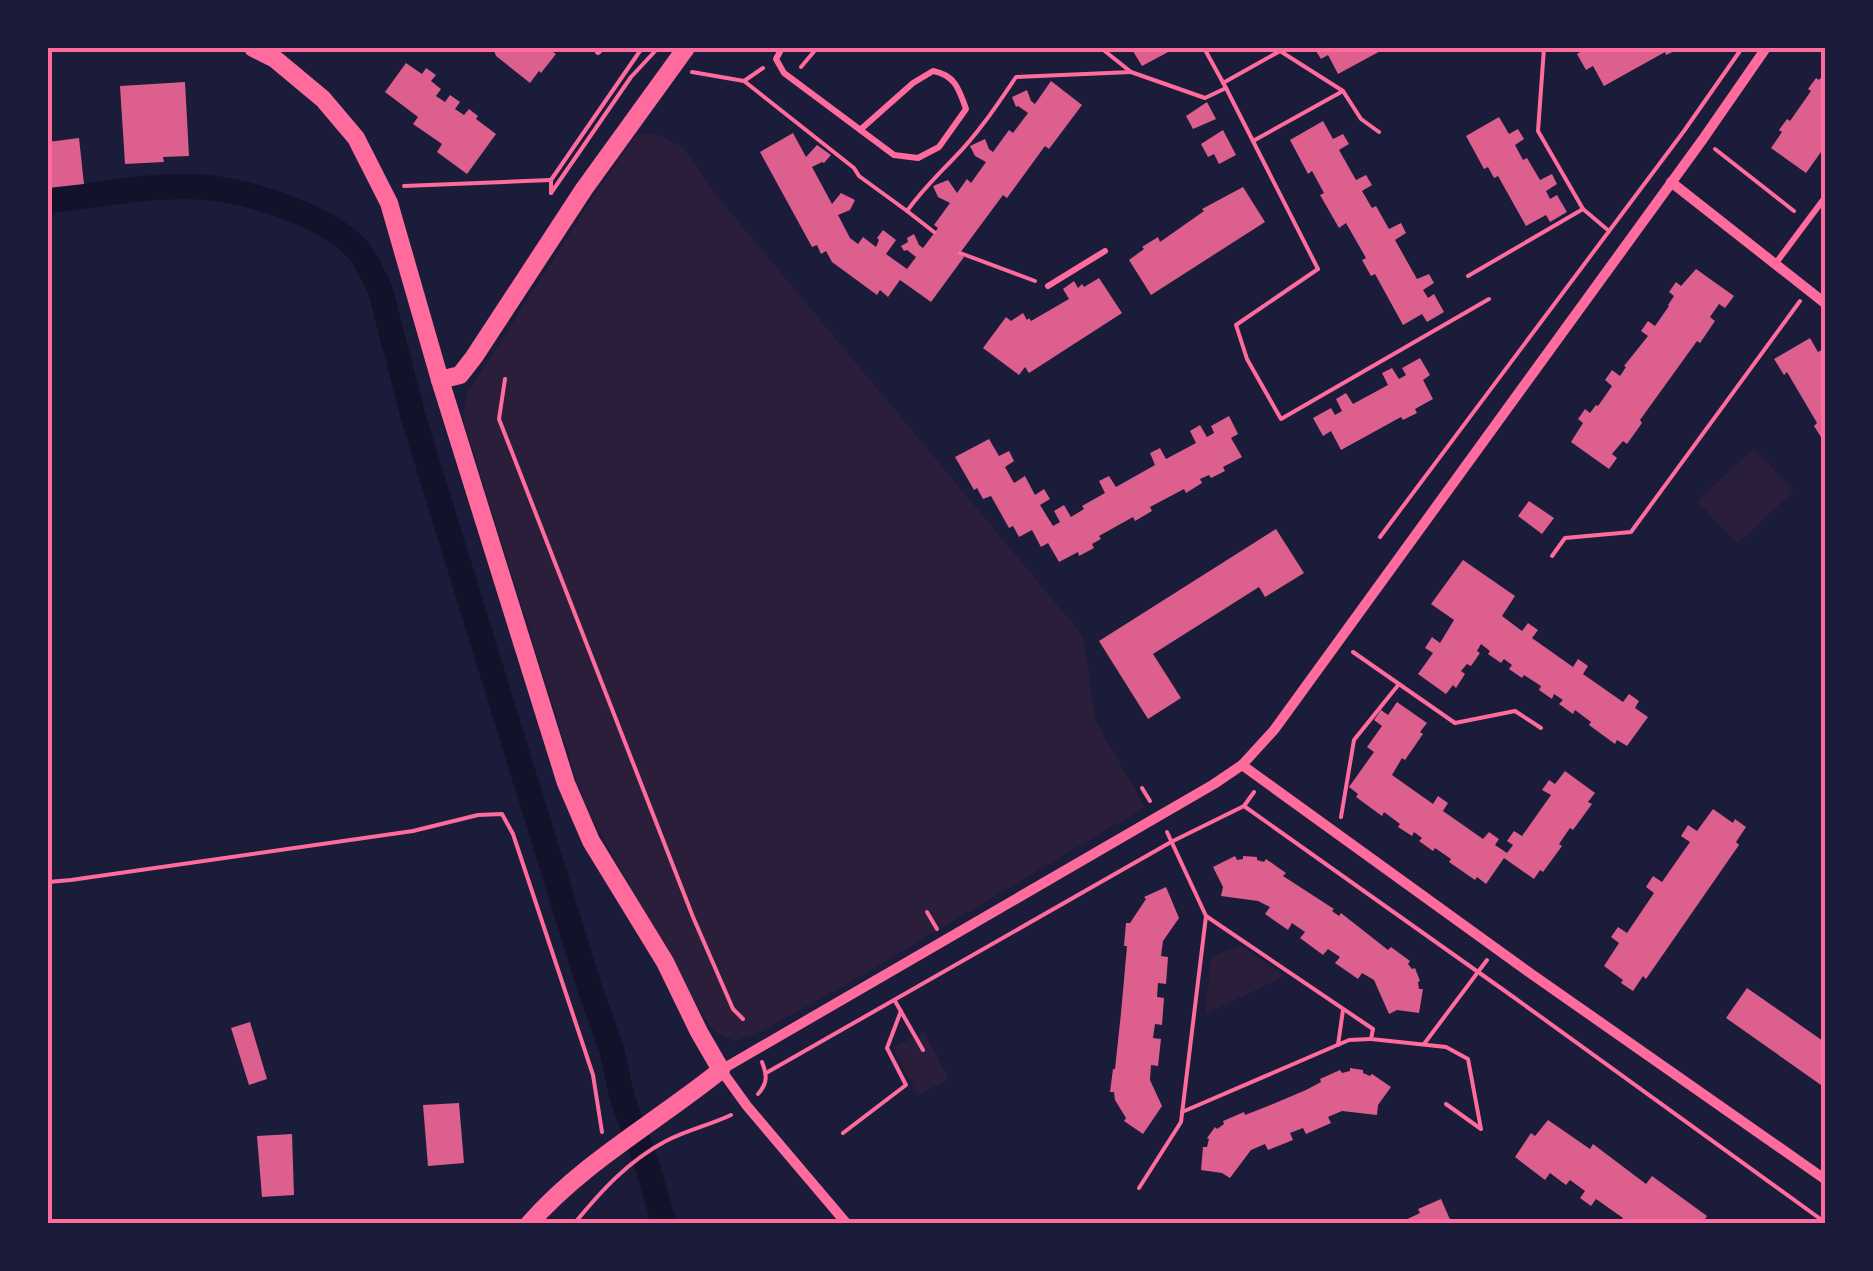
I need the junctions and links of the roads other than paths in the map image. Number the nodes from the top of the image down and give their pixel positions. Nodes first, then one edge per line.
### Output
1 (252, 48) edge
2 (782, 48) edge
3 (1766, 48) edge
4 (681, 54) edge
5 (860, 130) junction
6 (1671, 182) junction
7 (1826, 196) edge
8 (1105, 251) dead end
9 (1776, 263) junction
10 (1048, 286) road end
11 (1826, 304) edge
12 (440, 380) junction
13 (1242, 765) junction
14 (721, 1070) junction
15 (1826, 1180) edge
16 (529, 1224) edge
17 (846, 1224) edge

1 - 12 street
2 - 5 lane
3 - 6 street
4 - 12 street
5 - 5 lane
6 - 9 street
6 - 13 street
7 - 9 lane
8 - 10 lane
9 - 11 street
12 - 14 street
13 - 14 street
13 - 15 street
14 - 16 street
14 - 17 street

